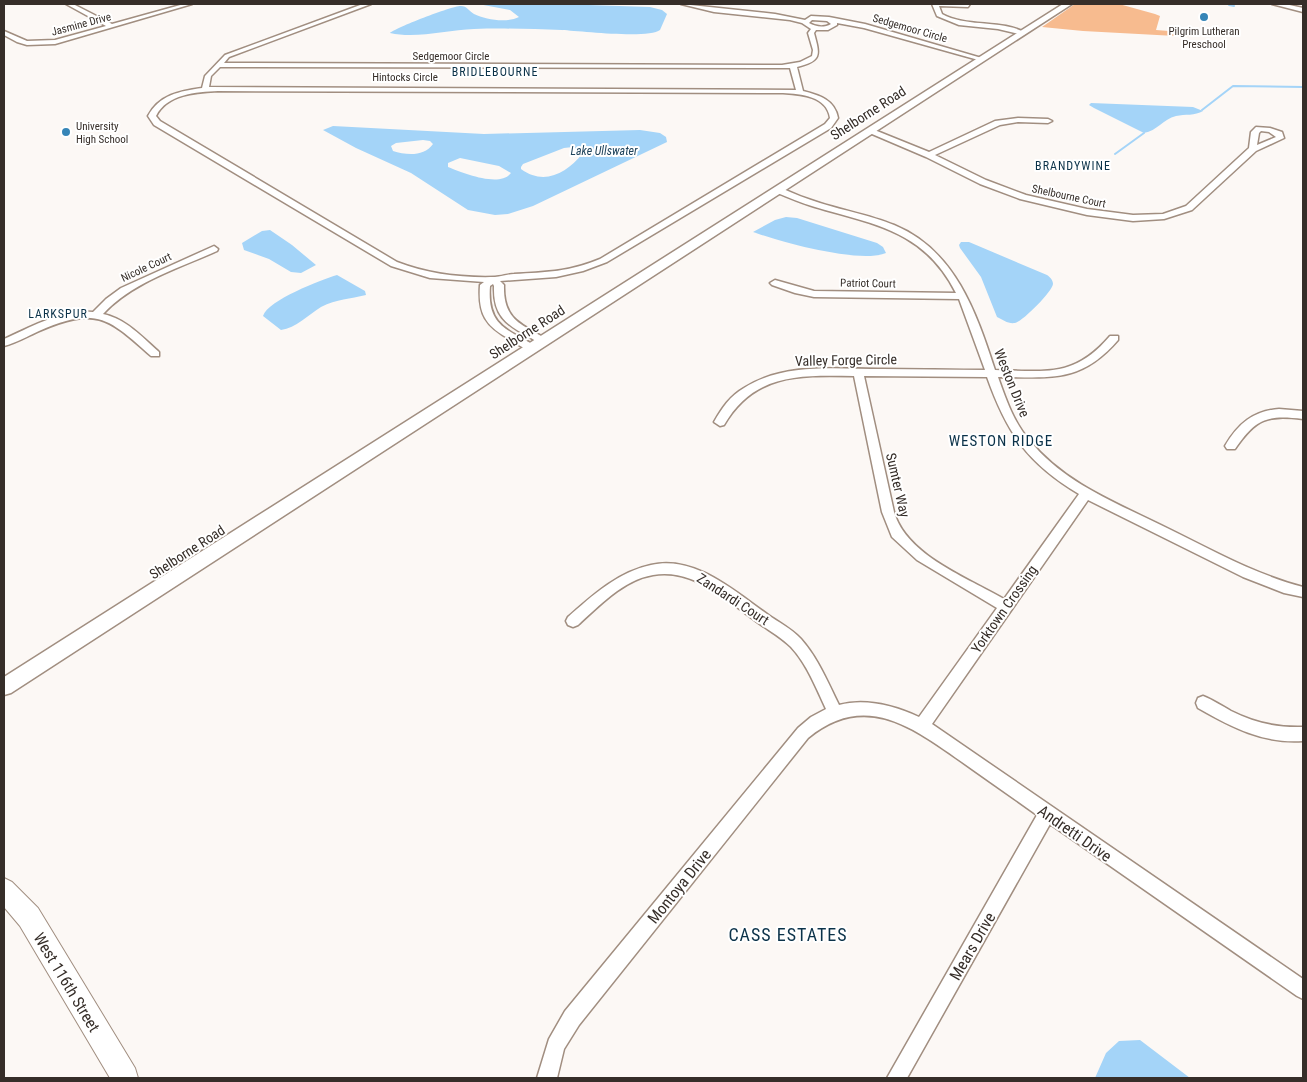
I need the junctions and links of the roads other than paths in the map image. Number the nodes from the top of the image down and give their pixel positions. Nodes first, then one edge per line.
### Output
1 (69, 4) edge
2 (189, 4) edge
3 (368, 4) edge
4 (684, 4) edge
5 (936, 4) edge
6 (968, 4) edge
7 (1068, 4) edge
8 (1276, 4) edge
9 (1303, 10) edge
10 (806, 22) junction
11 (832, 24) junction
12 (112, 26) junction
13 (815, 28) junction
14 (4, 33) edge
15 (1023, 33) junction
16 (980, 61) junction
17 (218, 65) junction
18 (793, 66) junction
19 (205, 89) junction
20 (800, 93) junction
21 (1048, 121) dead end
22 (869, 132) junction
23 (1253, 149) dead end
24 (929, 155) junction
25 (778, 190) junction
26 (214, 249) dead end
27 (492, 279) junction
28 (775, 283) dead end
29 (962, 296) junction
30 (95, 316) junction
31 (1114, 338) dead end
32 (543, 341) junction
33 (4, 343) edge
34 (532, 348) junction
35 (155, 354) dead end
36 (858, 372) junction
37 (992, 374) junction
38 (1303, 415) edge
39 (720, 422) dead end
40 (1230, 446) dead end
41 (1086, 493) junction
42 (1303, 592) edge
43 (1005, 606) junction
44 (573, 621) dead end
45 (4, 687) edge
46 (1203, 702) dead end
47 (835, 712) junction
48 (922, 726) junction
49 (1303, 734) edge
50 (1047, 813) junction
51 (4, 890) edge
52 (1303, 990) edge
53 (125, 1078) edge
54 (547, 1078) edge
55 (897, 1078) edge

1 - 12 street
2 - 12 street, Jasmine Drive
3 - 17 street
4 - 10 street
5 - 6 street
5 - 15 street
7 - 15 street, Shelborne Road
8 - 9 street
10 - 11 street
10 - 13 street
11 - 13 street
11 - 16 street, Sedgemoor Circle
12 - 14 street, Jasmine Drive
13 - 18 street, Sedgemoor Circle
15 - 16 street, Shelborne Road
16 - 22 street, Shelborne Road
17 - 18 street, Sedgemoor Circle
17 - 19 street
18 - 20 street
19 - 20 street, Hintocks Circle
19 - 27 street, Hintocks Circle
20 - 27 street, Hintocks Circle
21 - 24 street
22 - 24 street, Shelbourne Court
22 - 25 street, Shelborne Road
23 - 24 street, Shelbourne Court
25 - 29 street, Weston Drive
25 - 32 street, Shelborne Road
26 - 30 street, Nicole Court
27 - 32 street
27 - 34 street
28 - 29 street, Patriot Court
29 - 37 street, Weston Drive
30 - 33 street
30 - 35 street
31 - 37 street, Valley Forge Circle
32 - 34 street, Shelborne Road
34 - 45 street, Shelborne Road
36 - 37 street, Valley Forge Circle
36 - 39 street, Valley Forge Circle
36 - 43 street, Sumter Way
37 - 41 street, Weston Drive
38 - 40 street
41 - 42 street, Weston Drive
41 - 43 street, Yorktown Crossing
43 - 48 street, Yorktown Crossing
44 - 47 street, Zandardi Court
46 - 49 street
47 - 48 street, Andretti Drive
47 - 54 street, Montoya Drive
48 - 50 street, Andretti Drive
50 - 52 street, Andretti Drive
50 - 55 street, Mears Drive
51 - 53 main road, West 116th Street

